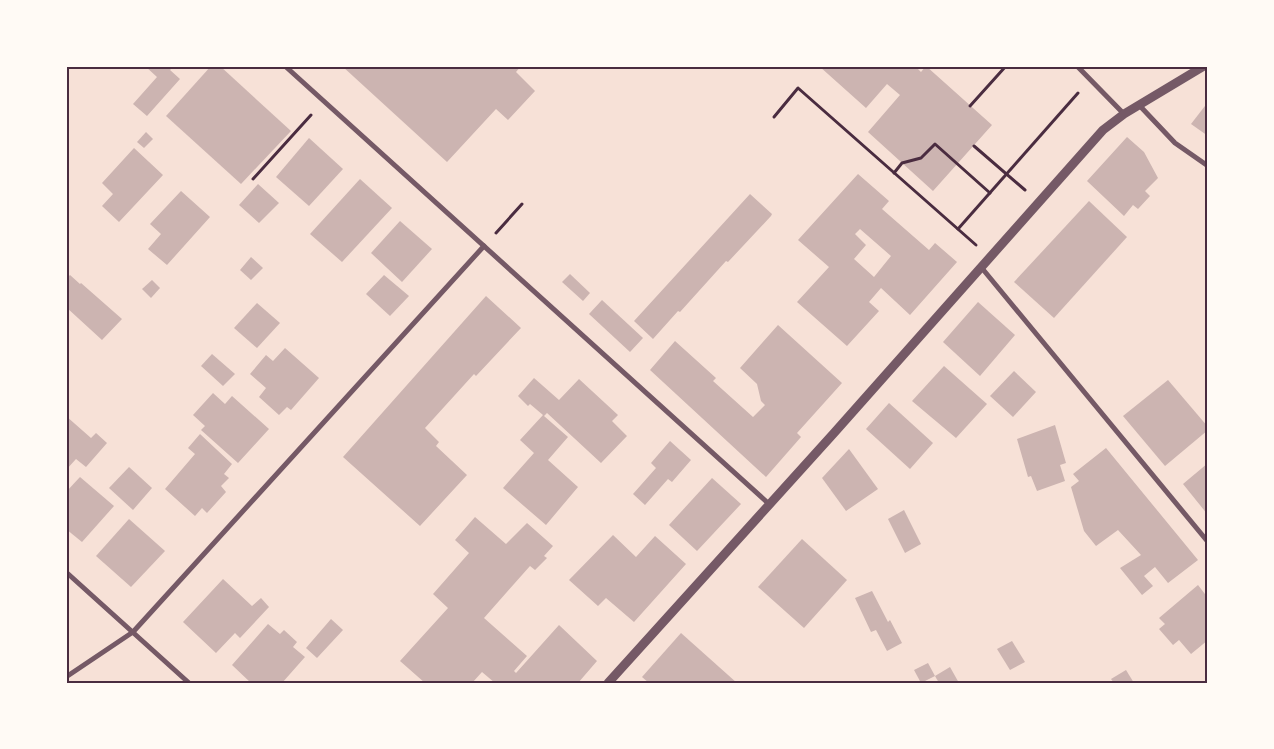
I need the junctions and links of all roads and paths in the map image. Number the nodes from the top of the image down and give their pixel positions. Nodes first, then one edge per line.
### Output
1 (285, 66) edge
2 (1006, 66) edge
3 (1077, 66) edge
4 (1204, 66) edge
5 (1091, 80) junction
6 (324, 102) junction
7 (1139, 105) junction
8 (970, 106) dead end
9 (1124, 114) junction
10 (774, 117) dead end
11 (974, 146) dead end
12 (1208, 166) edge
13 (894, 172) junction
14 (1007, 174) junction
15 (253, 180) dead end
16 (990, 193) junction
17 (1039, 202) junction
18 (522, 204) dead end
19 (958, 229) junction
20 (484, 246) junction
21 (991, 257) junction
22 (981, 267) junction
23 (769, 504) junction
24 (1208, 542) edge
25 (66, 572) edge
26 (134, 632) junction
27 (66, 677) edge
28 (189, 683) edge
29 (608, 683) edge

1 - 6 street
2 - 8 path
3 - 5 street
4 - 7 street
5 - 9 street
5 - 14 path
6 - 15 path
6 - 20 street
7 - 9 street
7 - 12 street
9 - 17 street
10 - 13 path
11 - 14 path
13 - 16 path
13 - 19 path
14 - 16 path
14 - 17 path
16 - 19 path
17 - 21 street
18 - 20 path
19 - 21 path
20 - 23 street
20 - 26 street
21 - 22 street
22 - 23 street
22 - 24 street
23 - 29 street
25 - 26 street
26 - 27 street
26 - 28 street

